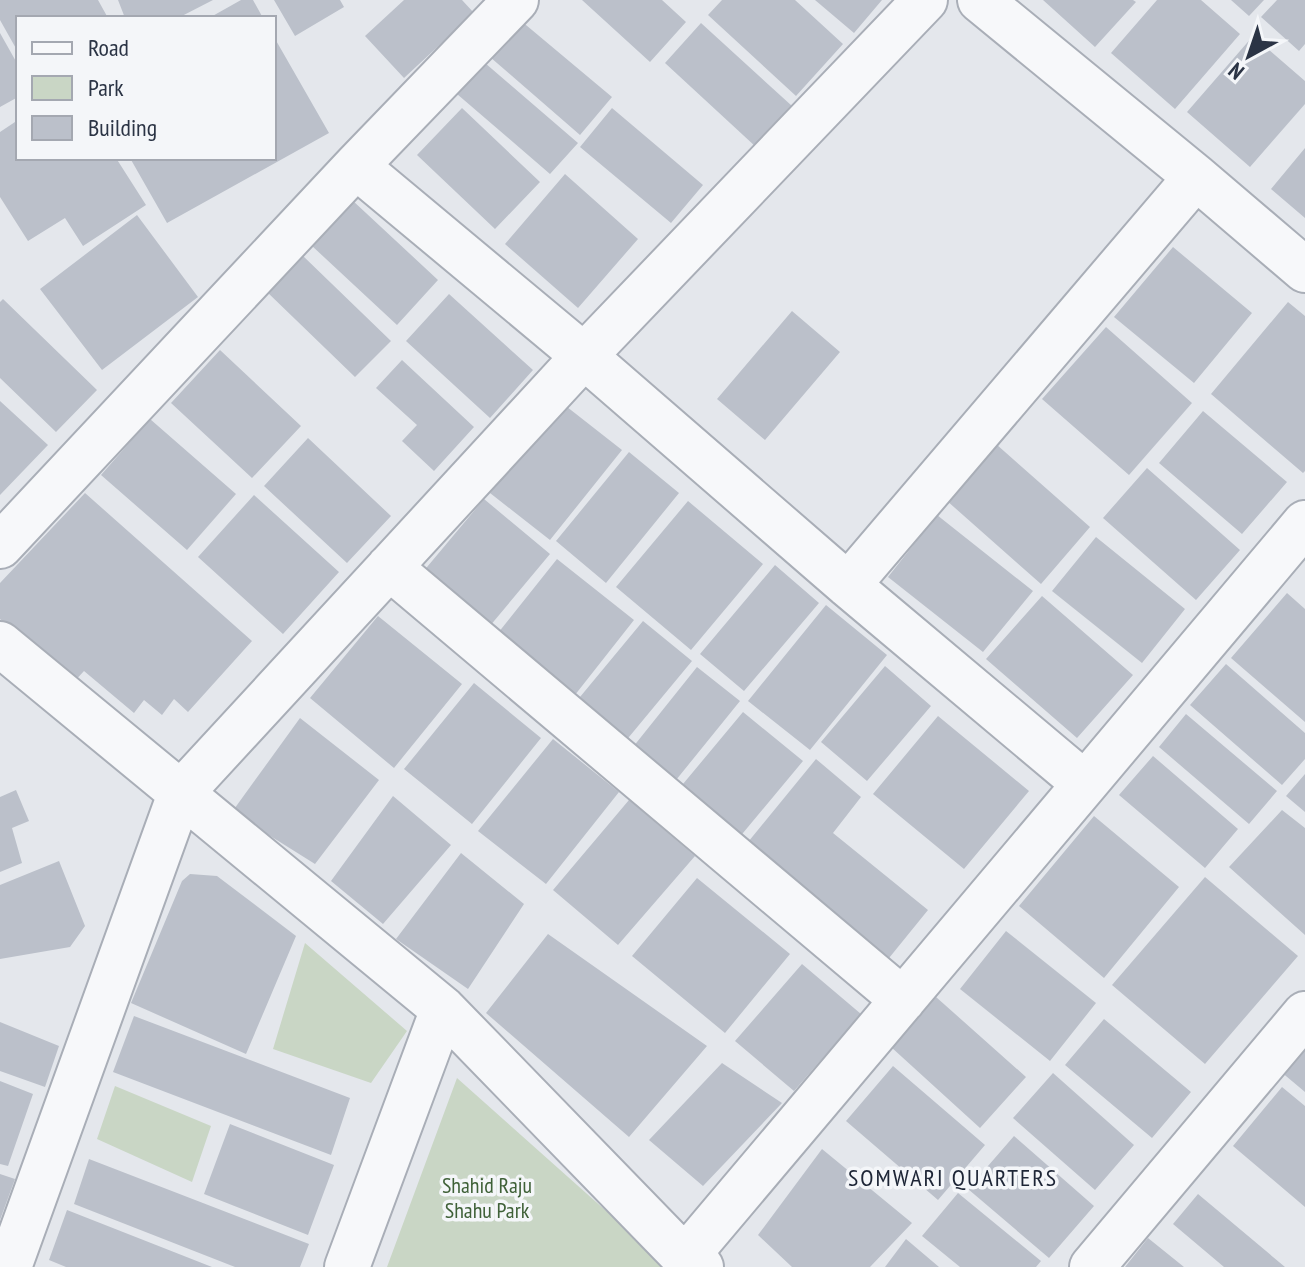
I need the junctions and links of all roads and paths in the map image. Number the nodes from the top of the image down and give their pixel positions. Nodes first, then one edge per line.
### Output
1 (516, 0) edge
2 (925, 0) edge
3 (980, 0) edge
4 (356, 166) junction
5 (1196, 177) junction
6 (1305, 270) edge
7 (584, 356) junction
8 (1305, 523) edge
9 (0, 546) edge
10 (389, 567) junction
11 (848, 585) junction
12 (0, 644) edge
13 (1085, 784) junction
14 (180, 794) junction
15 (903, 1000) junction
16 (443, 1009) junction
17 (1305, 1014) edge
18 (693, 1262) edge
19 (9, 1267) edge
20 (347, 1267) edge
21 (1092, 1267) edge

1 - 4 street
2 - 7 street
3 - 5 street
4 - 7 street
4 - 9 street
5 - 6 street
5 - 11 street
7 - 10 street
7 - 11 street
8 - 13 street
10 - 14 street
10 - 15 street
11 - 13 street
12 - 14 street
13 - 15 street
14 - 16 street
14 - 19 street
15 - 18 street
16 - 18 street
16 - 20 street
17 - 21 street

